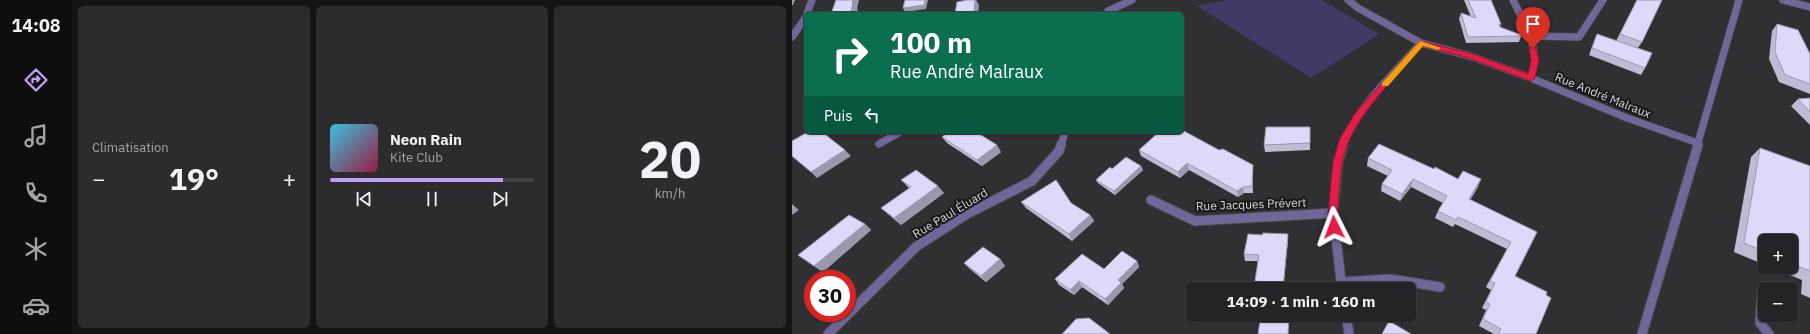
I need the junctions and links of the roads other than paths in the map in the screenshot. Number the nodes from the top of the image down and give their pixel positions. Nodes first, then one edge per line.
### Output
1 (812, 0) edge
2 (1132, 0) edge
3 (1348, 0) edge
4 (1513, 0) edge
5 (1603, 0) edge
6 (1739, 0) edge
7 (1783, 0) edge
8 (1810, 7) edge
9 (807, 12) edge
10 (1107, 12) edge
11 (804, 18) edge
12 (1531, 36) junction
13 (792, 37) edge
14 (1421, 43) junction
15 (1531, 78) junction
16 (896, 134) edge
17 (1064, 134) edge
18 (1698, 143) junction
19 (879, 144) dead end
20 (1151, 200) dead end
21 (1333, 213) junction
22 (1341, 282) edge
23 (1369, 282) edge
24 (1409, 282) edge
25 (1416, 283) edge
26 (1440, 287) dead end
27 (1347, 322) edge
28 (1760, 322) edge
29 (828, 334) edge
30 (1349, 334) edge
31 (1642, 334) edge
32 (1769, 334) edge

1 - 9 street
2 - 10 street
3 - 14 street, Rue André Malraux
4 - 12 street
5 - 12 street
6 - 18 street
7 - 8 street
11 - 13 street
12 - 15 street
14 - 15 street, Rue André Malraux
14 - 21 street
15 - 18 street, Rue André Malraux
16 - 19 street
17 - 29 street, Rue Paul Éluard
18 - 31 street
20 - 21 street, Rue Jacques Prévert
21 - 22 street
23 - 24 street
25 - 26 street
27 - 30 street
28 - 32 street

